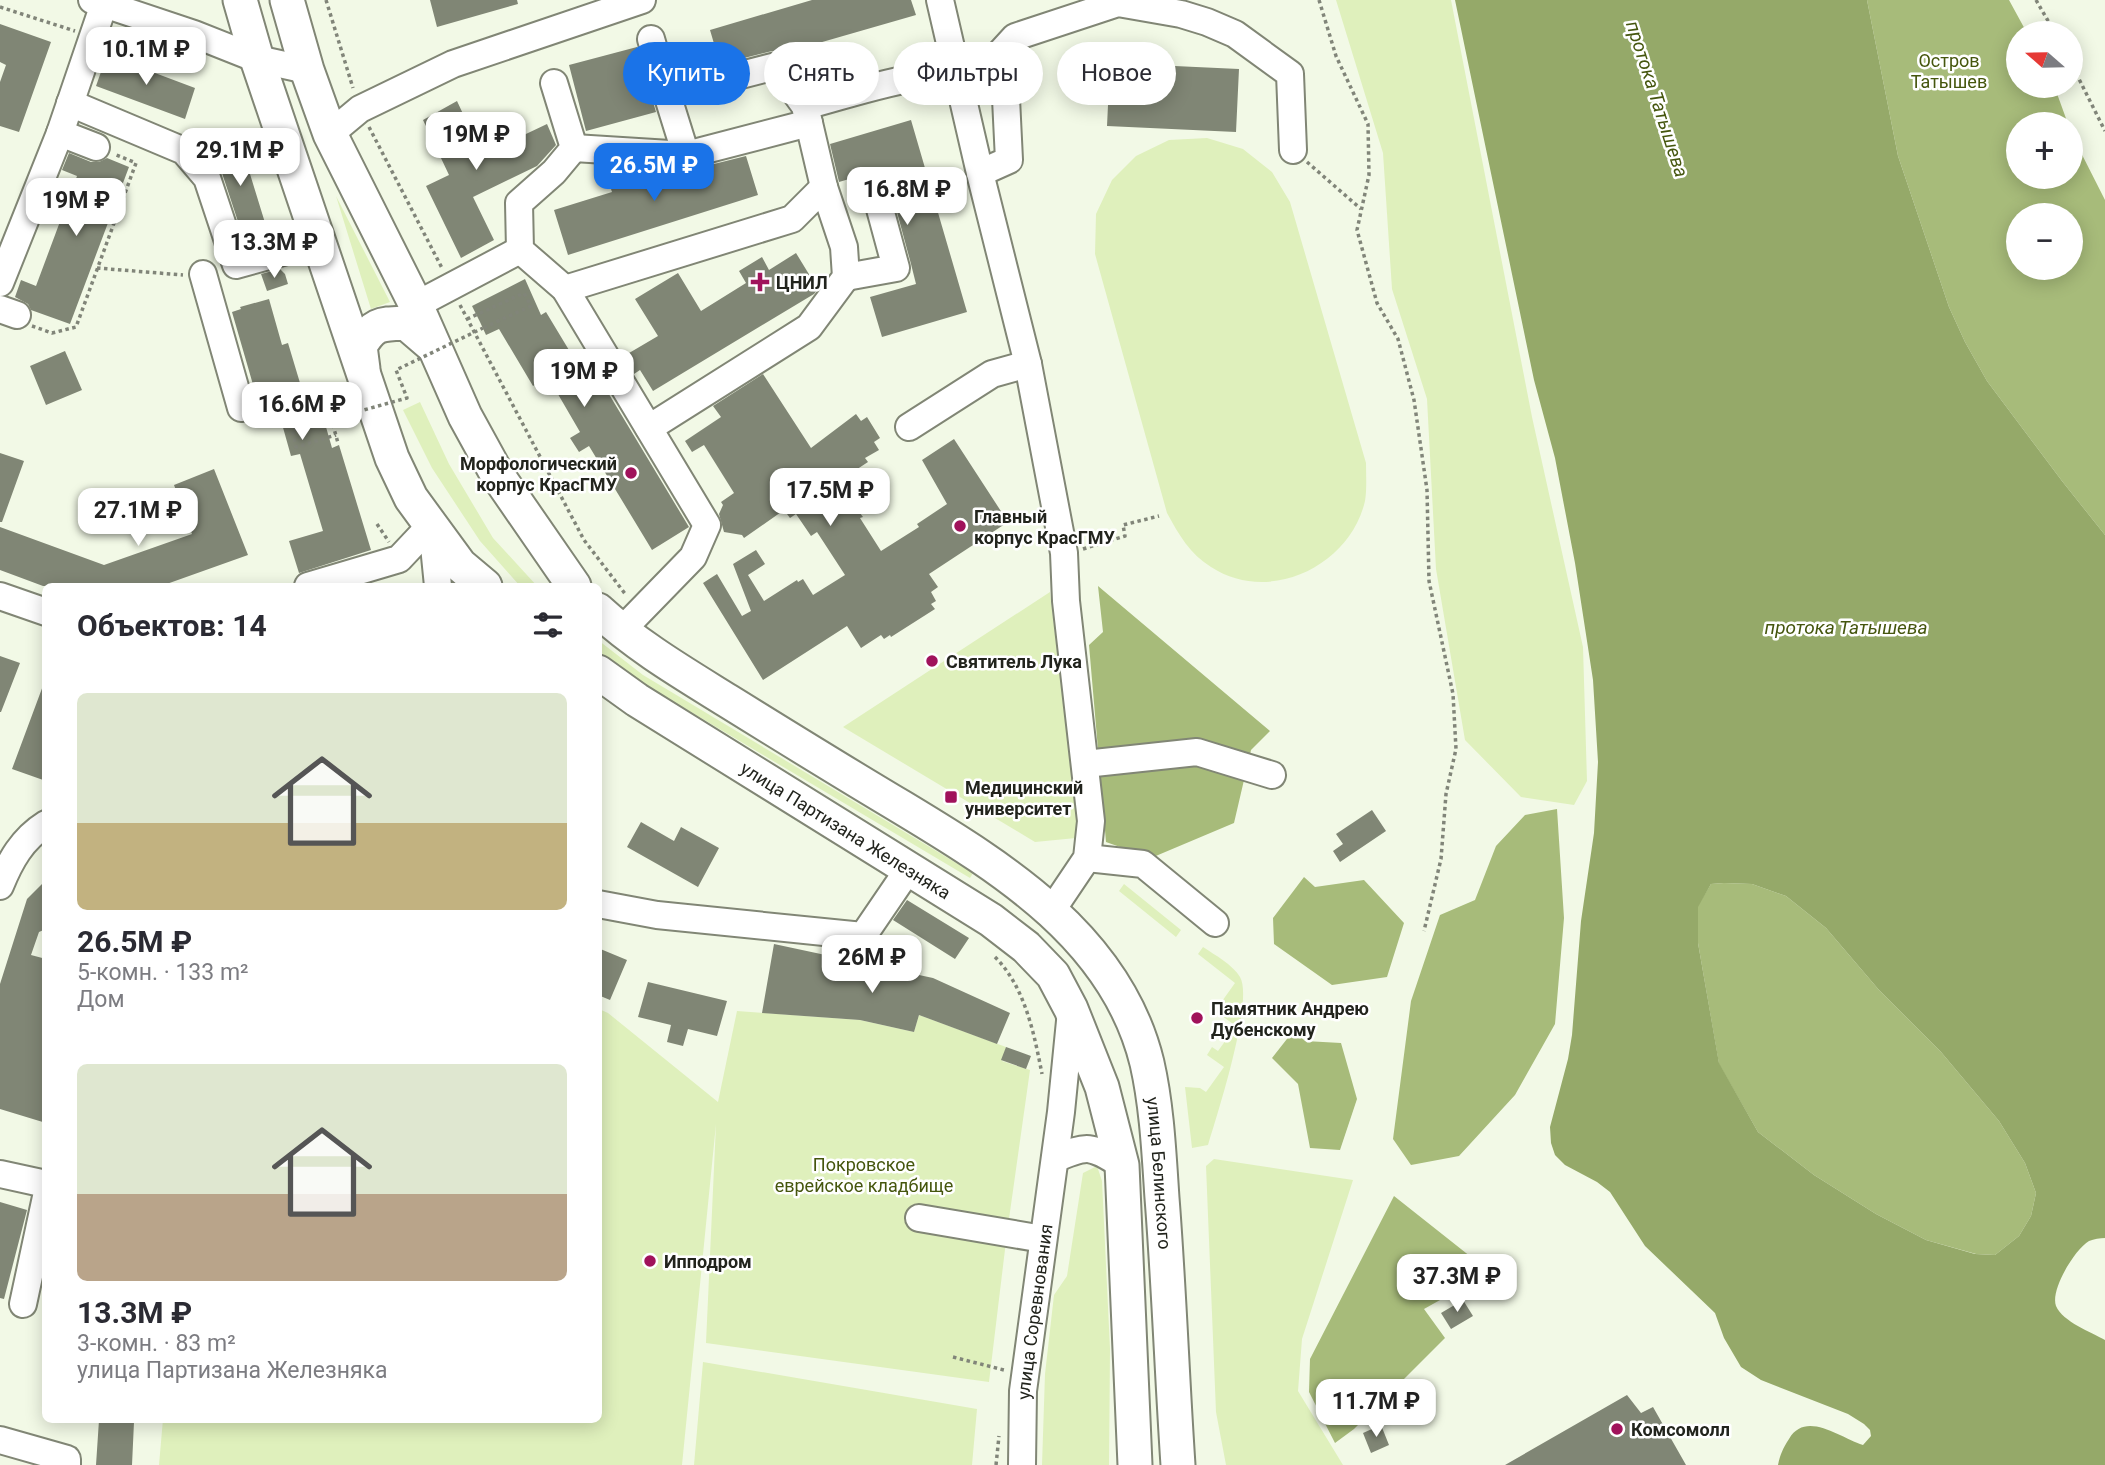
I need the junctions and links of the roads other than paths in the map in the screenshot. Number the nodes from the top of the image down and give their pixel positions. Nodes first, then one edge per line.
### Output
1 (240, 0) edge
2 (287, 0) edge
3 (642, 0) edge
4 (940, 0) edge
5 (98, 2) edge
6 (651, 39) dead end
7 (652, 42) edge
8 (957, 42) edge
9 (1009, 42) edge
10 (257, 59) junction
11 (307, 70) junction
12 (750, 73) edge
13 (554, 83) dead end
14 (893, 85) edge
15 (70, 103) junction
16 (670, 105) edge
17 (973, 105) edge
18 (1006, 105) edge
19 (807, 114) junction
20 (60, 133) junction
21 (330, 135) junction
22 (96, 147) road end
23 (574, 148) junction
24 (1293, 150) road end
25 (685, 155) junction
26 (980, 173) junction
27 (824, 187) junction
28 (876, 194) dead end
29 (319, 242) junction
30 (520, 250) junction
31 (203, 274) road end
32 (846, 277) junction
33 (0, 283) edge
34 (565, 289) junction
35 (416, 305) junction
36 (436, 349) junction
37 (1028, 363) junction
38 (363, 371) junction
39 (241, 408) dead end
40 (909, 427) dead end
41 (649, 429) junction
42 (432, 524) junction
43 (379, 576) edge
44 (329, 583) edge
45 (438, 583) edge
46 (481, 583) edge
47 (573, 583) edge
48 (0, 596) edge
49 (42, 611) edge
50 (610, 620) edge
51 (602, 675) edge
52 (1085, 764) junction
53 (1272, 775) dead end
54 (42, 826) edge
55 (1087, 858) junction
56 (908, 870) junction
57 (0, 886) edge
58 (602, 905) edge
59 (1052, 910) junction
60 (1215, 923) dead end
61 (1071, 1009) junction
62 (1055, 1159) junction
63 (1122, 1165) junction
64 (0, 1174) edge
65 (42, 1183) edge
66 (42, 1216) edge
67 (919, 1218) dead end
68 (1043, 1239) junction
69 (23, 1304) dead end
70 (0, 1440) edge
71 (67, 1465) edge
72 (1022, 1465) edge
73 (1135, 1465) edge
74 (1178, 1465) edge

1 - 10 main road
2 - 11 main road
3 - 21 street
4 - 8 street
5 - 10 street
5 - 15 street
6 - 7 street
9 - 24 street
10 - 11 street
10 - 29 main road
11 - 21 main road
12 - 19 street
13 - 23 street
14 - 19 street
15 - 20 street
15 - 29 street
16 - 25 street
17 - 26 street
18 - 26 street
19 - 25 street
19 - 27 street
20 - 22 street
20 - 33 street
21 - 35 main road
23 - 25 street
23 - 30 street
26 - 37 street
27 - 32 street
27 - 34 street
28 - 32 street
29 - 38 main road
30 - 34 street
30 - 35 street
31 - 39 street
32 - 41 street
34 - 41 street
35 - 36 main road
36 - 38 main road
36 - 47 main road
37 - 40 street
37 - 52 street
38 - 42 main road
41 - 50 street
42 - 43 street
42 - 45 street
42 - 46 main road
43 - 44 street
48 - 49 street
50 - 59 main road
51 - 56 main road, улица Партизана Железняка
52 - 53 street
52 - 55 street
54 - 57 street
55 - 59 street
55 - 60 street
56 - 58 street
56 - 61 main road, улица Партизана Железняка
59 - 74 main road, улица Белинского
61 - 62 street, улица Соревнования
61 - 63 main road, улица Белинского
62 - 63 street
62 - 68 street, улица Соревнования
63 - 73 main road, улица Белинского
64 - 65 street
66 - 69 street
67 - 68 street
68 - 72 street, улица Соревнования
70 - 71 street

